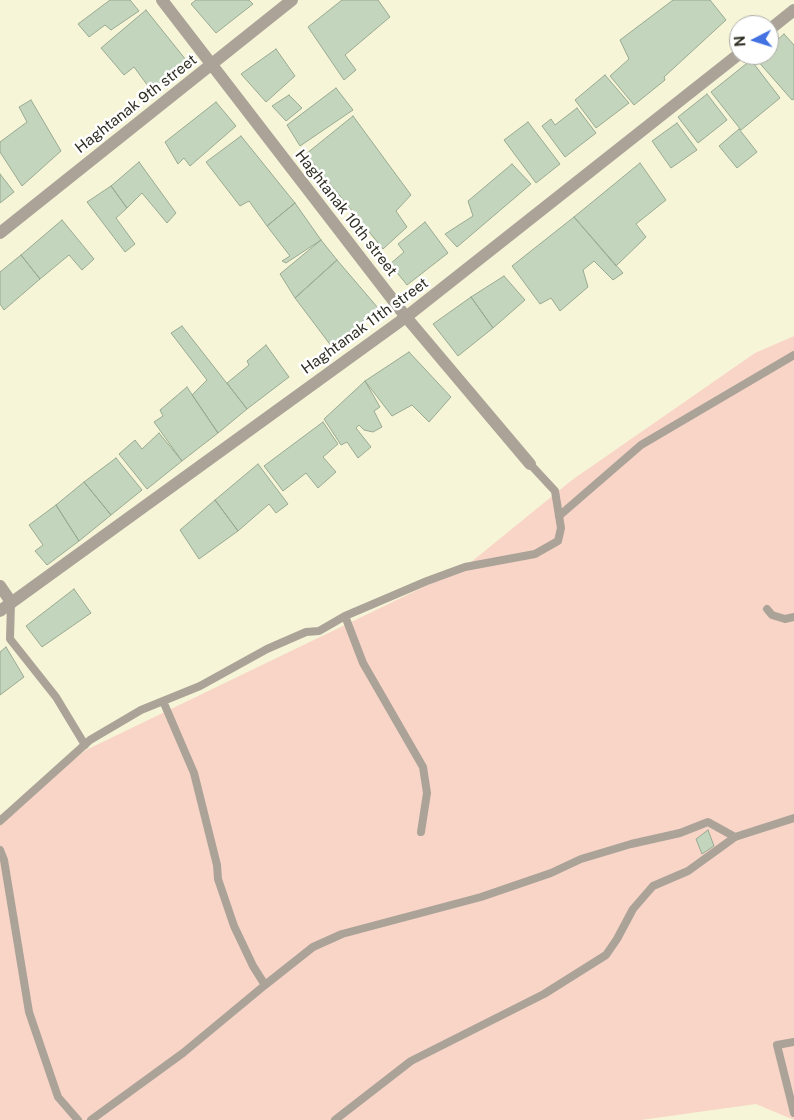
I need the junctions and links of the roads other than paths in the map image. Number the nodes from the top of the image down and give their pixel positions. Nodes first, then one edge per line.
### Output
1 (162, 0) edge
2 (292, 0) edge
3 (794, 10) edge
4 (779, 22) edge
5 (729, 62) edge
6 (211, 66) junction
7 (0, 233) edge
8 (406, 317) junction
9 (794, 355) edge
10 (530, 464) joint
11 (559, 516) junction
12 (0, 586) edge
13 (11, 602) junction
14 (767, 610) dead end
15 (0, 611) edge
16 (345, 616) junction
17 (794, 617) edge
18 (163, 701) junction
19 (85, 745) junction
20 (794, 818) edge
21 (0, 821) edge
22 (420, 832) dead end
23 (735, 837) junction
24 (0, 850) edge
25 (265, 985) junction
26 (794, 1042) edge
27 (794, 1113) edge
28 (78, 1120) edge
29 (91, 1120) edge
30 (335, 1120) edge

1 - 6 street, Haghtanak 10th street
2 - 6 street, Haghtanak 9th street
3 - 4 street
5 - 8 street, Haghtanak 11th street
6 - 7 street, Haghtanak 9th street
6 - 8 street, Haghtanak 10th street
8 - 10 street, Haghtanak 10th street
8 - 13 street, Haghtanak 11th street
9 - 11 lane
10 - 11 lane
11 - 16 lane
12 - 13 street
13 - 15 street, Haghtanak 11th street
13 - 19 lane
14 - 17 lane
16 - 18 lane
16 - 22 lane
18 - 19 lane
18 - 25 lane
19 - 21 lane
20 - 23 lane
23 - 25 lane
23 - 30 lane
24 - 28 lane
25 - 29 lane
26 - 27 lane

